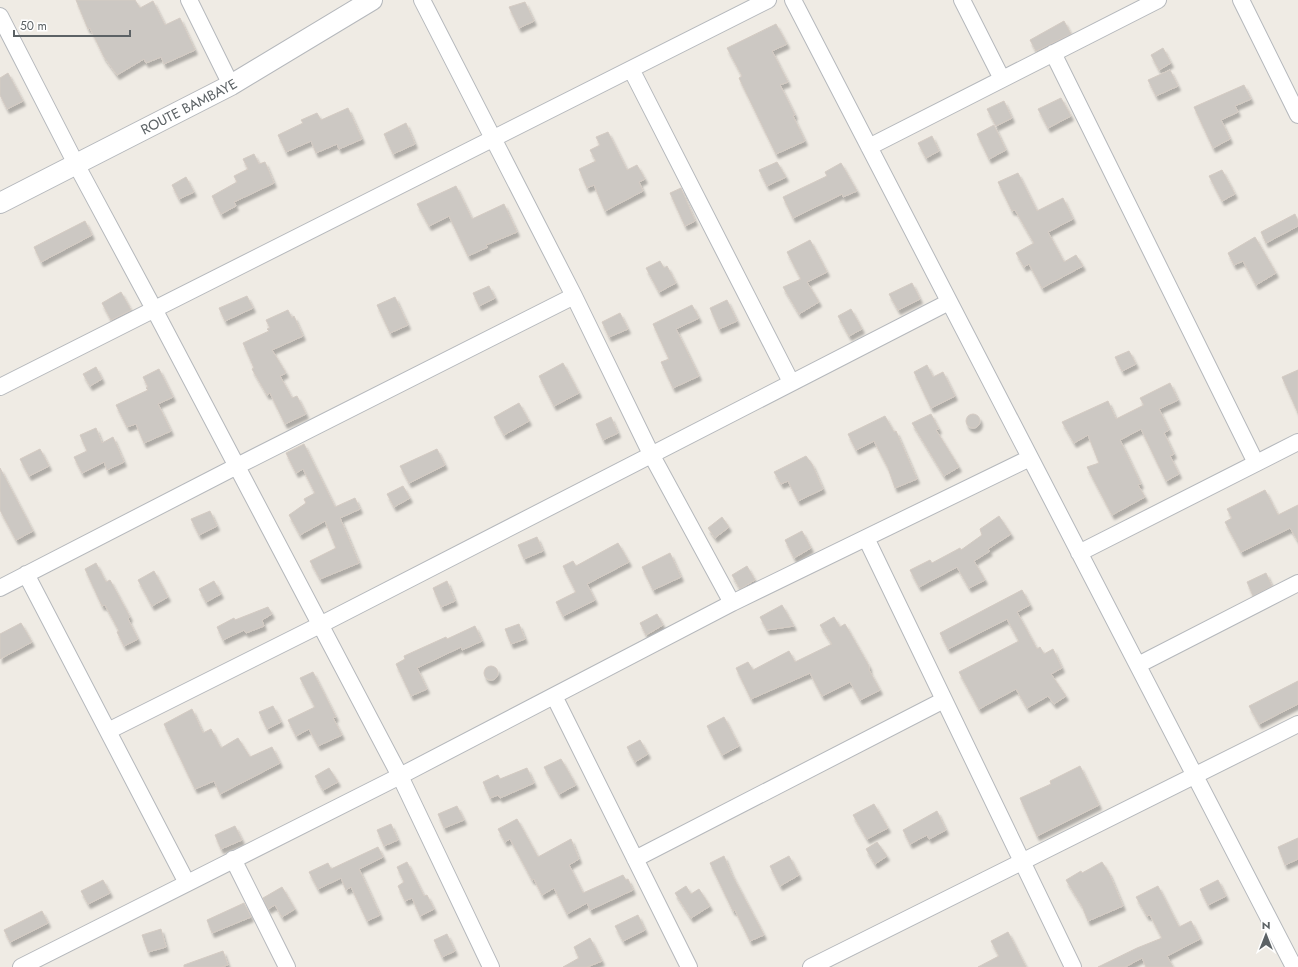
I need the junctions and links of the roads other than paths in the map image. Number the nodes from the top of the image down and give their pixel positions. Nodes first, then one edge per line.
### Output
1 (189, 0) edge
2 (372, 0) edge
3 (422, 0) edge
4 (768, 0) edge
5 (793, 0) edge
6 (962, 0) edge
7 (1158, 0) edge
8 (1240, 0) edge
9 (0, 16) edge
10 (1053, 53) junction
11 (632, 69) junction
12 (1002, 79) junction
13 (231, 85) junction
14 (1298, 115) edge
15 (493, 139) junction
16 (869, 146) junction
17 (76, 164) junction
18 (0, 203) edge
19 (574, 296) junction
20 (949, 302) junction
21 (154, 309) junction
22 (790, 382) junction
23 (0, 388) edge
24 (1298, 442) edge
25 (651, 454) junction
26 (1030, 458) junction
27 (1256, 464) junction
28 (237, 466) junction
29 (866, 538) junction
30 (1080, 553) junction
31 (26, 574) junction
32 (1298, 583) edge
33 (0, 588) edge
34 (732, 603) junction
35 (320, 625) junction
36 (1138, 665) junction
37 (554, 696) junction
38 (944, 700) junction
39 (1298, 724) edge
40 (108, 731) junction
41 (1194, 774) junction
42 (400, 776) junction
43 (233, 860) junction
44 (635, 860) junction
45 (1021, 861) junction
46 (187, 883) junction
47 (837, 961) edge
48 (21, 967) edge
49 (287, 967) edge
50 (491, 967) edge
51 (689, 967) edge
52 (811, 967) edge
53 (1073, 967) edge
54 (1294, 967) edge

1 - 13 street
2 - 13 street, ROUTE BAMBAYE
3 - 15 street
4 - 11 street
5 - 16 street
6 - 12 street
7 - 10 street
8 - 14 street
9 - 17 street
10 - 12 street
10 - 27 street
11 - 15 street
11 - 22 street
12 - 16 street
13 - 17 street, ROUTE BAMBAYE
15 - 19 street
15 - 21 street
16 - 20 street
17 - 18 street, ROUTE BAMBAYE
17 - 21 street
19 - 25 street
19 - 28 street
20 - 22 street
20 - 26 street
21 - 23 street
21 - 28 street
22 - 25 street
24 - 27 street
25 - 34 street
25 - 35 street
26 - 29 street
26 - 30 street
27 - 30 street
28 - 31 street
28 - 35 street
29 - 34 street
29 - 38 street
30 - 36 street
31 - 33 street
31 - 40 street
32 - 36 street
34 - 37 street
35 - 40 street
35 - 42 street
36 - 41 street
37 - 42 street
37 - 44 street
38 - 44 street
38 - 45 street
39 - 41 street
40 - 46 street
41 - 45 street
41 - 54 street
42 - 43 street
42 - 50 street
43 - 46 street
43 - 49 street
44 - 51 street
45 - 47 street
45 - 53 street
46 - 48 street
47 - 52 street

